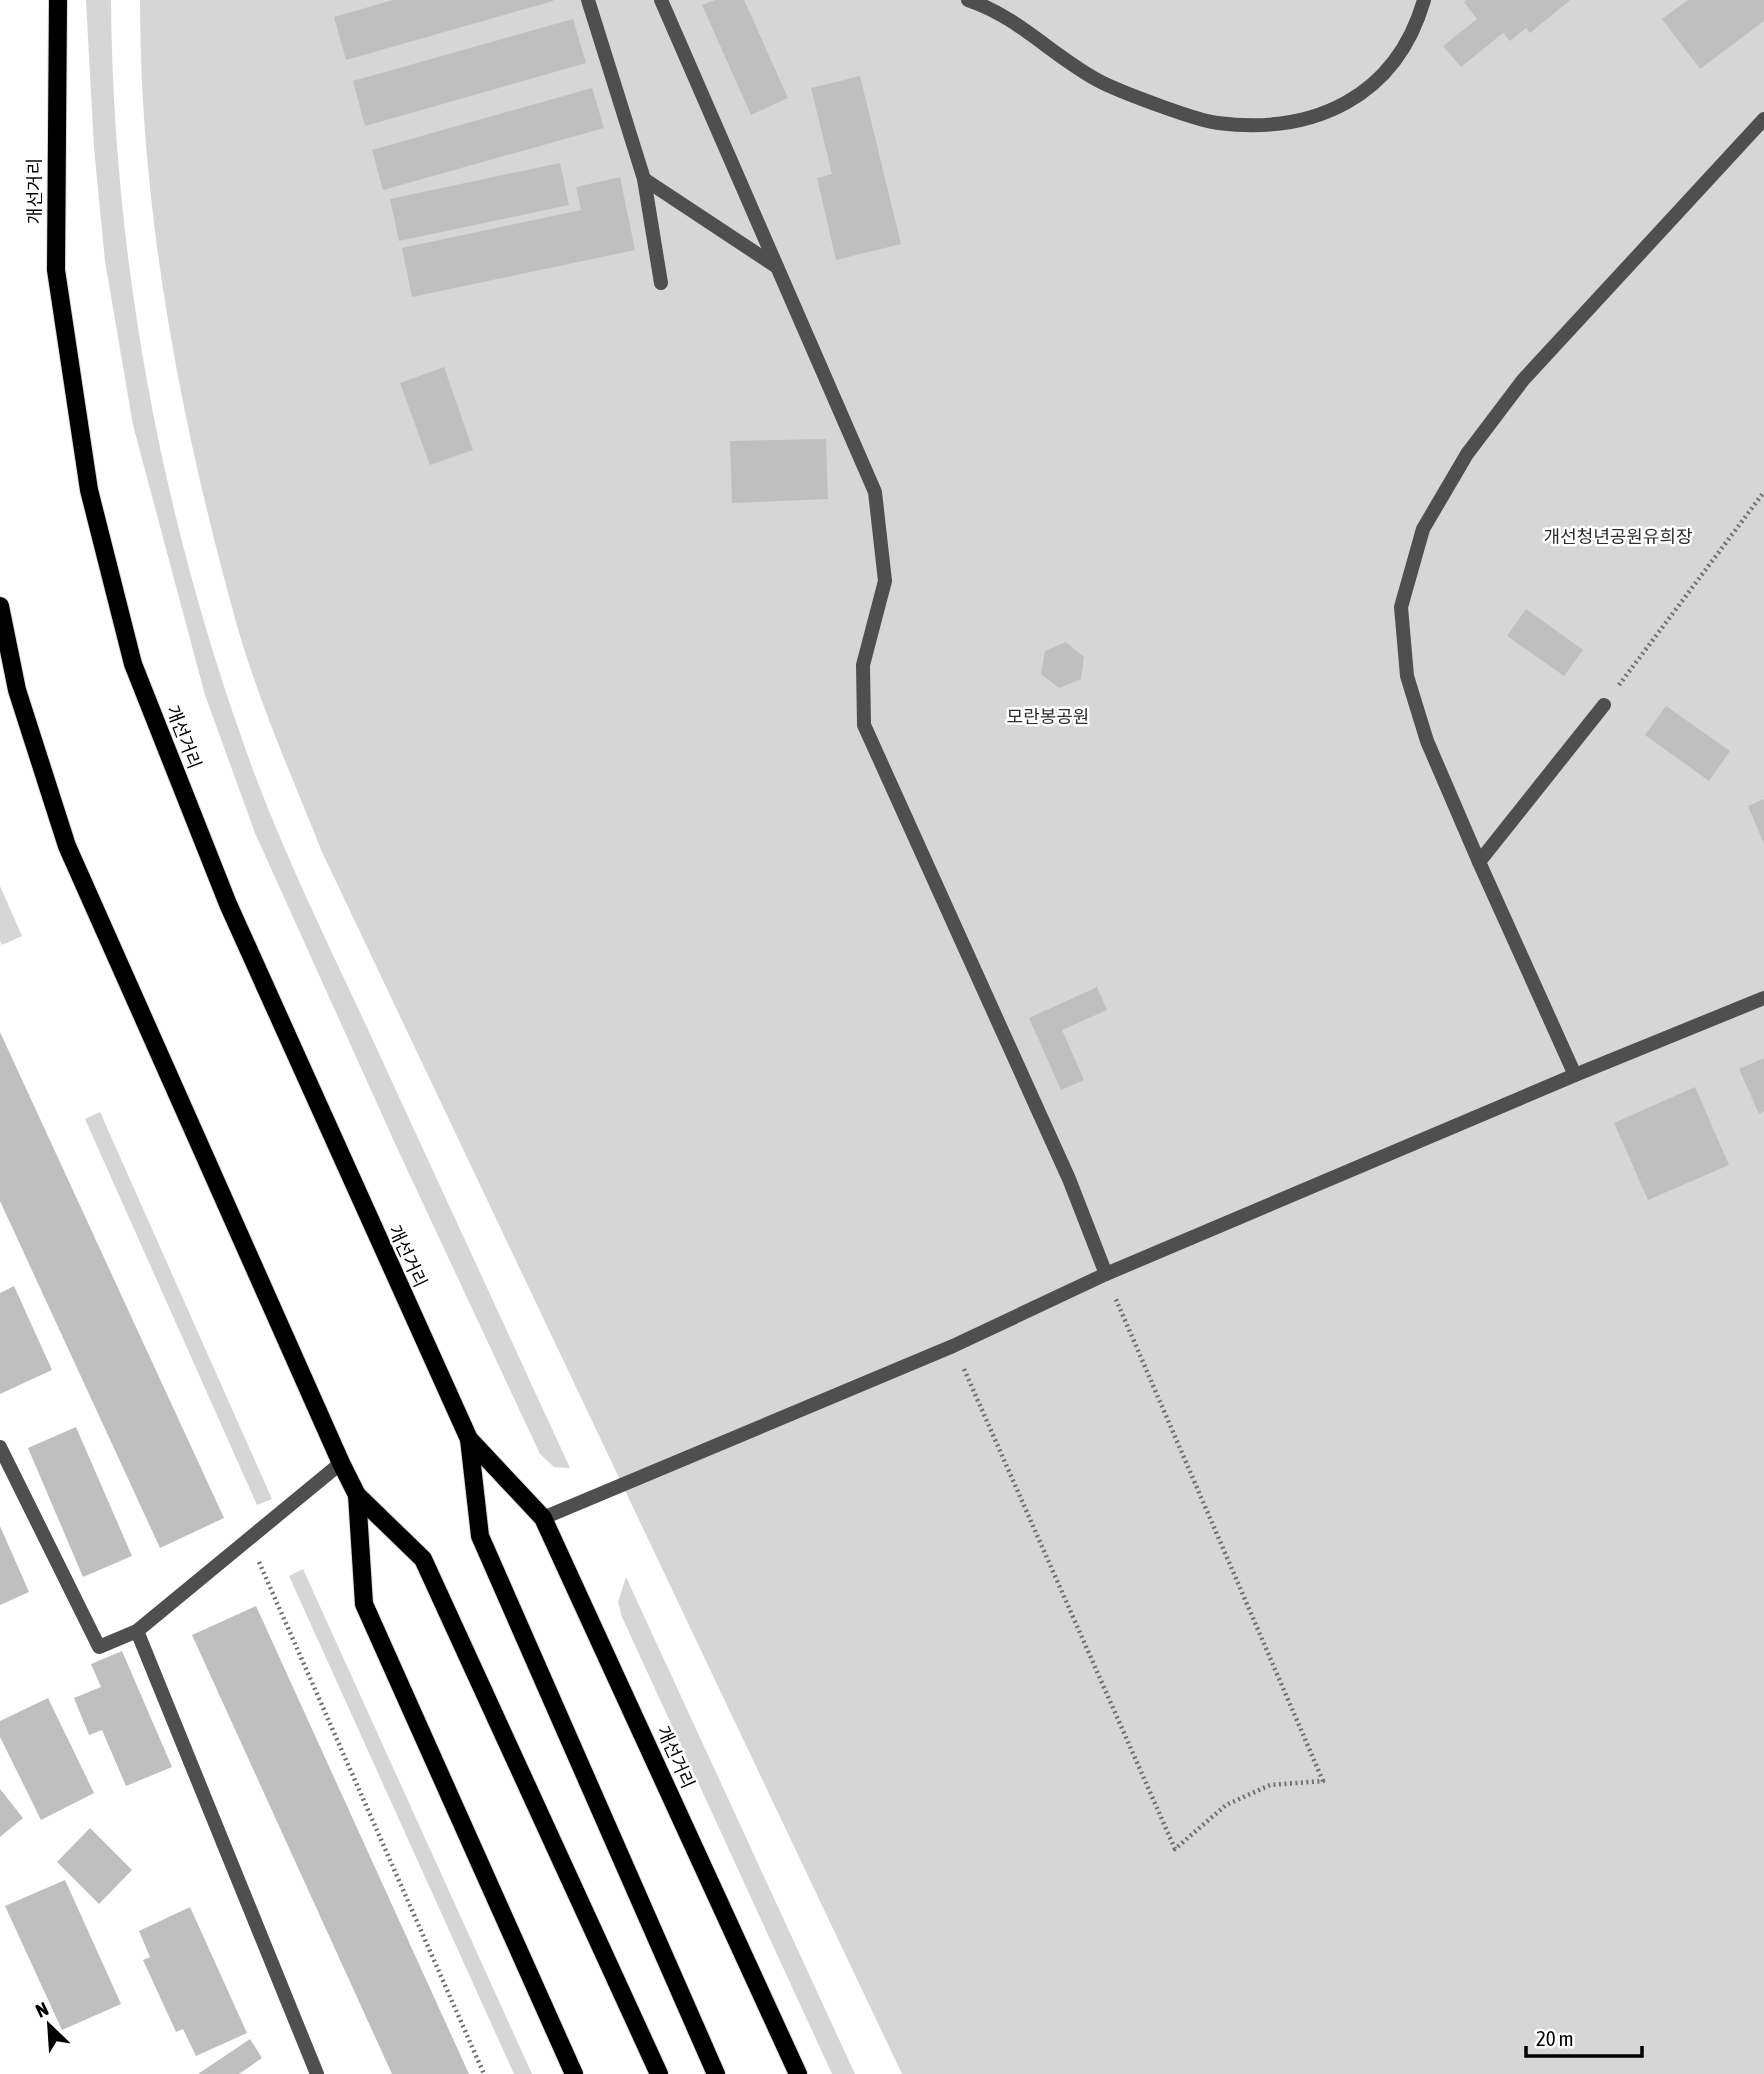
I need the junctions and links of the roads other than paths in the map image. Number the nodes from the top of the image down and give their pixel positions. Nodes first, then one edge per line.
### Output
1 (58, 0) edge
2 (588, 0) edge
3 (661, 0) edge
4 (968, 0) edge
5 (1424, 0) edge
6 (1764, 120) edge
7 (645, 179) junction
8 (778, 268) junction
9 (661, 283) dead end
10 (0, 606) edge
11 (1604, 705) road end
12 (1479, 862) junction
13 (1764, 998) edge
14 (1575, 1075) junction
15 (1106, 1274) junction
16 (469, 1439) junction
17 (1, 1454) edge
18 (341, 1463) junction
19 (357, 1495) junction
20 (543, 1518) junction
21 (136, 1631) junction
22 (317, 2074) edge
23 (574, 2074) edge
24 (659, 2074) edge
25 (716, 2074) edge
26 (798, 2074) edge

1 - 16 main road, 개선거리
2 - 7 street
3 - 8 street
4 - 5 street
6 - 12 street
7 - 8 street
7 - 9 street
8 - 15 street
10 - 18 main road
11 - 12 street
12 - 14 street
13 - 14 street
14 - 15 street
15 - 20 street
16 - 20 main road, 개선거리
16 - 25 main road, 개선거리
17 - 21 street
18 - 19 main road
18 - 21 street
19 - 23 main road
19 - 24 main road
20 - 26 main road, 개선거리
21 - 22 street

